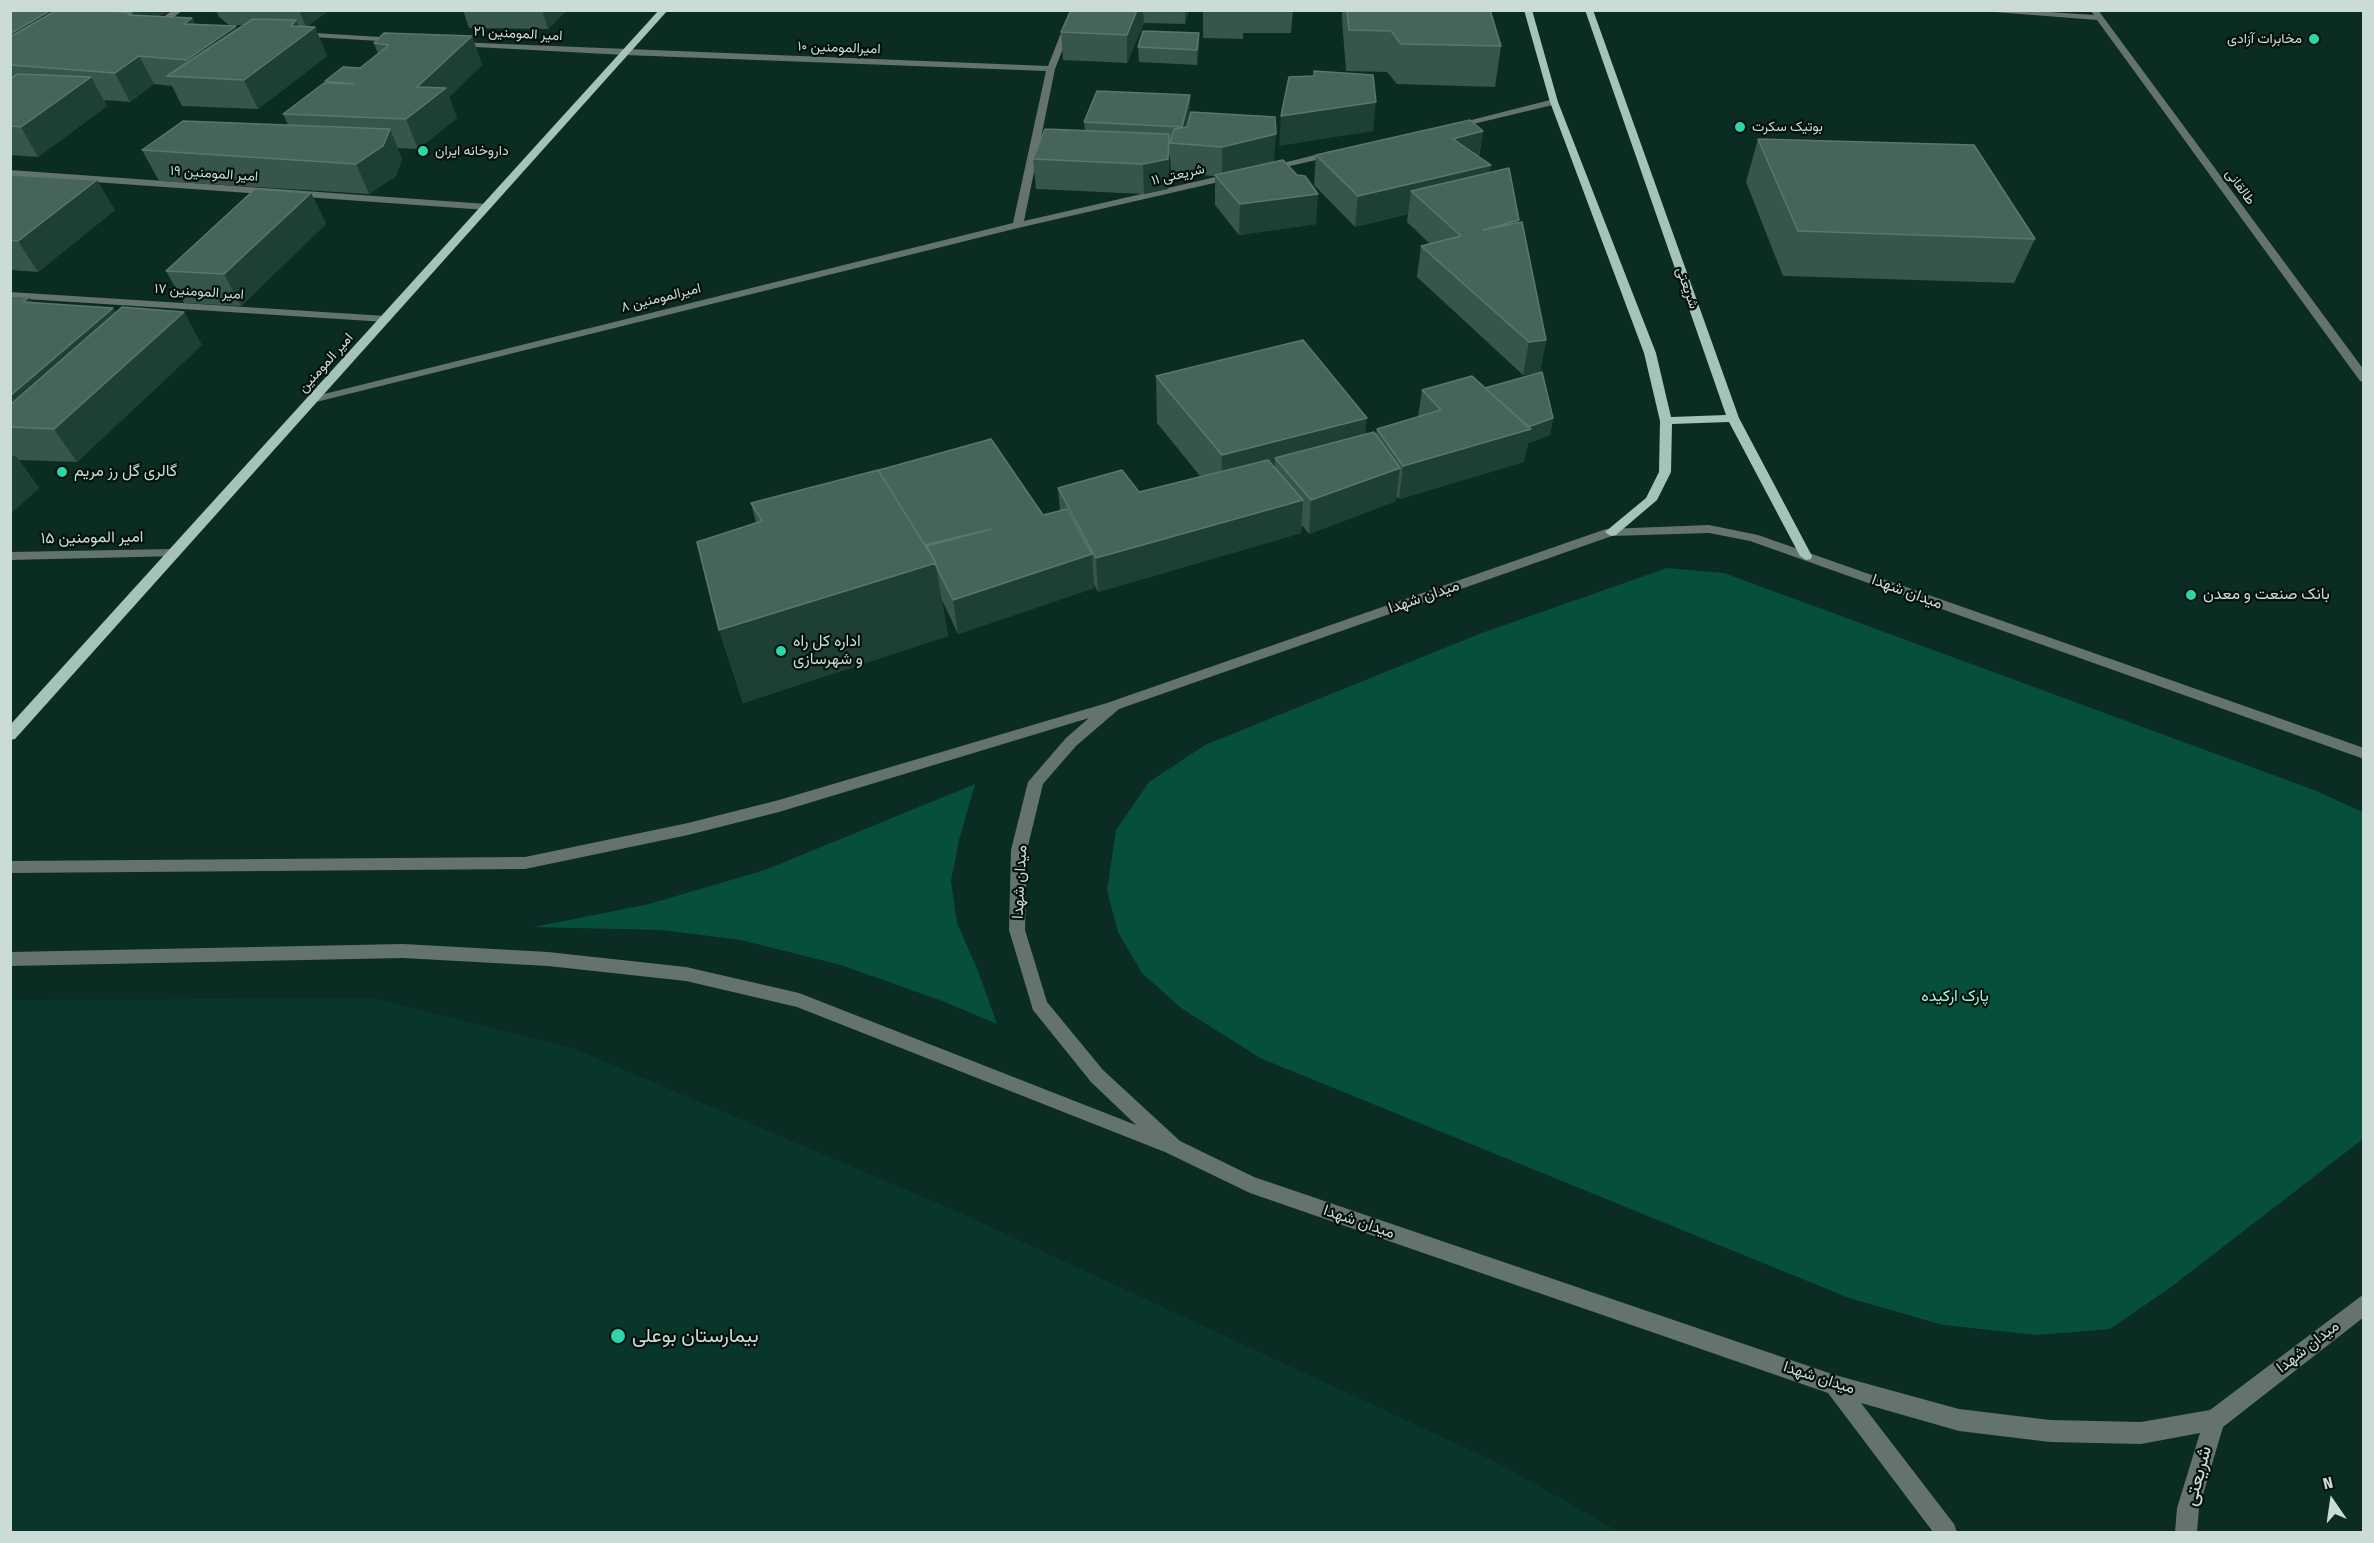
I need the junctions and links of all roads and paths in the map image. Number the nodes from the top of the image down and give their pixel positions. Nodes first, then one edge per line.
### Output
1 (179, 10) edge
2 (664, 10) edge
3 (1074, 10) edge
4 (1528, 10) edge
5 (1589, 10) edge
6 (1973, 10) edge
7 (2097, 14) edge
8 (146, 25) edge
9 (157, 26) junction
10 (169, 27) edge
11 (286, 33) edge
12 (404, 40) edge
13 (451, 43) edge
14 (626, 53) junction
15 (1051, 69) junction
16 (1554, 102) junction
17 (1437, 129) edge
18 (1344, 151) edge
19 (1263, 169) edge
20 (10, 173) edge
21 (1239, 175) edge
22 (487, 207) junction
23 (1018, 225) junction
24 (10, 295) edge
25 (386, 319) junction
26 (2364, 379) edge
27 (312, 400) junction
28 (1733, 418) junction
29 (1666, 421) junction
30 (1611, 532) junction
31 (174, 553) junction
32 (10, 556) edge
33 (1806, 556) junction
34 (1114, 705) junction
35 (10, 735) edge
36 (2364, 754) edge
37 (10, 867) edge
38 (10, 958) edge
39 (1173, 1147) junction
40 (2364, 1304) edge
41 (1835, 1385) junction
42 (2214, 1420) junction
43 (1946, 1533) edge
44 (2186, 1533) edge

1 - 9 street
2 - 14 main road, امیر المومنین
3 - 15 street
4 - 16 main road
5 - 28 main road, شریعتی
6 - 7 street
7 - 26 street, طالقانی
8 - 9 street
9 - 10 street
11 - 12 street
13 - 14 street, امیر المومنین ۲۱
14 - 15 street, امیرالمومنین ۱۰
14 - 22 main road, امیر المومنین
15 - 23 street
16 - 17 street
16 - 29 main road
18 - 19 street
20 - 22 street, امیر المومنین ۱۹
21 - 23 street, شریعتی ۱۱
22 - 25 main road, امیر المومنین
23 - 27 street, امیرالمومنین ۸
24 - 25 street, امیر المومنین ۱۷
25 - 27 main road, امیر المومنین
27 - 31 main road, امیر المومنین
28 - 29 main road
28 - 33 main road, شریعتی
29 - 30 main road
30 - 33 street, میدان شهدا
30 - 34 street, میدان شهدا
31 - 32 street, امیر المومنین ۱۵
31 - 35 main road, امیر المومنین
33 - 36 street, میدان شهدا
34 - 37 street
34 - 39 street, میدان شهدا
38 - 39 street
39 - 41 street, میدان شهدا
40 - 42 street, میدان شهدا
41 - 42 street, میدان شهدا
41 - 43 street
42 - 44 street, شریعتی

